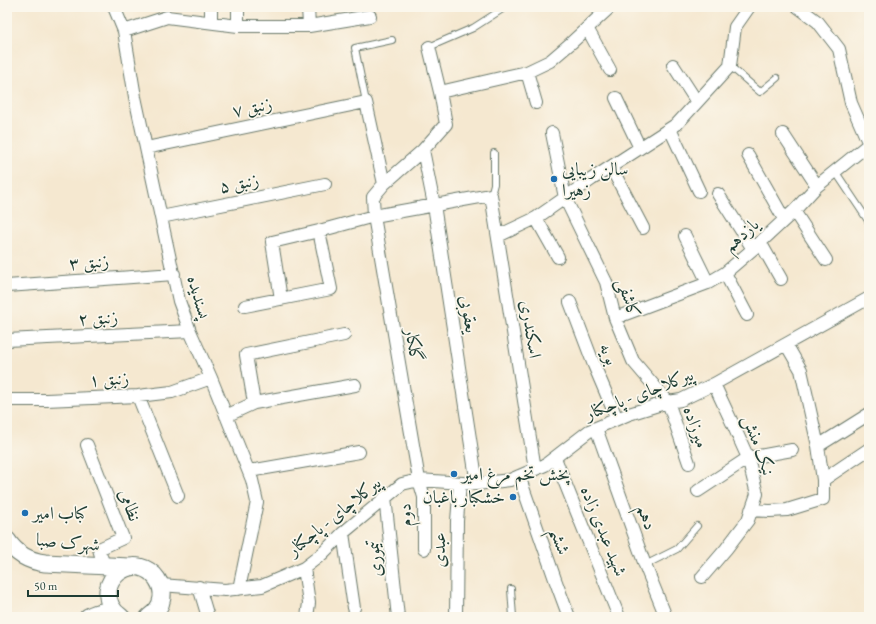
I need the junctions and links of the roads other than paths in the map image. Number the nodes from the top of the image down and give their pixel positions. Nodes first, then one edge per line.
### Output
1 (114, 7) edge
2 (211, 7) edge
3 (238, 7) edge
4 (308, 7) edge
5 (504, 7) edge
6 (610, 7) edge
7 (749, 7) edge
8 (798, 7) edge
9 (167, 12) edge
10 (370, 16) dead end
11 (211, 22) junction
12 (238, 26) junction
13 (310, 26) junction
14 (587, 28) junction
15 (124, 32) junction
16 (392, 40) dead end
17 (429, 47) joint
18 (673, 65) dead end
19 (730, 66) junction
20 (610, 70) dead end
21 (527, 72) junction
22 (777, 78) dead end
23 (440, 92) junction
24 (616, 98) dead end
25 (366, 102) junction
26 (697, 102) junction
27 (536, 103) dead end
28 (670, 129) junction
29 (552, 133) dead end
30 (783, 134) dead end
31 (869, 144) edge
32 (146, 148) junction
33 (640, 148) junction
34 (423, 150) junction
35 (494, 153) dead end
36 (748, 155) dead end
37 (611, 167) junction
38 (835, 171) junction
39 (325, 184) dead end
40 (384, 184) junction
41 (817, 186) junction
42 (699, 191) dead end
43 (718, 194) dead end
44 (491, 195) junction
45 (565, 198) junction
46 (434, 205) junction
47 (794, 211) junction
48 (374, 216) junction
49 (161, 217) junction
50 (536, 218) junction
51 (784, 219) junction
52 (869, 222) edge
53 (643, 228) dead end
54 (320, 231) junction
55 (498, 236) junction
56 (685, 236) dead end
57 (756, 246) junction
58 (558, 257) dead end
59 (826, 260) dead end
60 (725, 273) junction
61 (174, 274) junction
62 (781, 278) dead end
63 (708, 283) junction
64 (7, 286) edge
65 (869, 298) edge
66 (281, 299) junction
67 (570, 302) dead end
68 (245, 306) dead end
69 (747, 315) dead end
70 (615, 318) junction
71 (190, 331) junction
72 (344, 335) dead end
73 (7, 340) edge
74 (786, 344) junction
75 (211, 378) junction
76 (714, 384) junction
77 (355, 385) dead end
78 (138, 396) junction
79 (7, 400) edge
80 (668, 402) junction
81 (254, 403) junction
82 (869, 414) edge
83 (226, 416) junction
84 (617, 419) junction
85 (596, 428) junction
86 (87, 445) dead end
87 (818, 446) junction
88 (869, 449) edge
89 (792, 450) dead end
90 (359, 452) dead end
91 (555, 458) junction
92 (748, 458) junction
93 (689, 463) dead end
94 (535, 469) junction
95 (249, 471) junction
96 (518, 476) junction
97 (419, 480) junction
98 (823, 480) junction
99 (460, 483) junction
100 (477, 484) junction
101 (698, 490) dead end
102 (178, 496) dead end
103 (385, 497) junction
104 (751, 510) junction
105 (697, 526) dead end
106 (343, 533) junction
107 (7, 540) edge
108 (424, 549) dead end
109 (645, 565) junction
110 (104, 566) junction
111 (134, 567) junction
112 (304, 568) junction
113 (702, 577) dead end
114 (161, 585) junction
115 (199, 587) junction
116 (511, 588) dead end
117 (239, 589) junction
118 (354, 608) dead end
119 (120, 616) edge
120 (88, 617) edge
121 (149, 617) edge
122 (208, 617) edge
123 (307, 617) edge
124 (398, 617) edge
125 (456, 617) edge
126 (513, 617) edge
127 (569, 617) edge
128 (619, 617) edge
129 (666, 617) edge

1 - 15 street, پسندیده
2 - 11 street
3 - 12 street
4 - 13 street
5 - 17 lane
6 - 14 street
7 - 19 street
8 - 31 street
9 - 11 street
9 - 15 street
10 - 13 street
11 - 12 street
12 - 13 street
14 - 20 street
14 - 21 street
15 - 32 street, پسندیده
16 - 25 lane
17 - 23 street
18 - 26 street
19 - 22 lane
19 - 26 street
21 - 23 street
21 - 27 street
23 - 34 street, گلکار
24 - 33 street
25 - 32 street, زنبق ۷
25 - 40 street
26 - 28 street
28 - 33 street
28 - 42 street
29 - 45 street, کاشفی
30 - 41 street
31 - 38 street, یازدهم
32 - 49 street, پسندیده
33 - 37 street
34 - 40 street, گلکار
34 - 46 street, یعقوبی
35 - 44 lane
36 - 51 street
37 - 45 street
37 - 53 street
38 - 41 street, یازدهم
38 - 52 lane
39 - 49 street, زنبق ۵
40 - 48 street, گلکار
41 - 47 street, یازدهم
43 - 57 street
44 - 46 street
44 - 55 street, اسکندری
45 - 50 street
45 - 70 street, کاشفی
46 - 48 street
46 - 100 street, یعقوبی
47 - 51 street, یازدهم
47 - 59 street
48 - 54 street
48 - 97 street, گلکار
49 - 61 street, پسندیده
50 - 55 street
50 - 58 street
51 - 57 street, یازدهم
54 - 66 street
54 - 66 street
55 - 94 street, اسکندری
56 - 63 street
57 - 60 street, یازدهم
57 - 62 street
60 - 63 street, یازدهم
60 - 69 street
61 - 64 street, زنبق ۳
61 - 71 street, پسندیده
63 - 70 street, یازدهم
65 - 74 street, پیرکلاچای - پاچکنار
66 - 68 street
67 - 84 street, بویه
70 - 80 street, کاشفی
71 - 73 street, زنبق ۲
71 - 75 street, پسندیده
72 - 81 street
74 - 76 street, پیرکلاچای - پاچکنار
74 - 87 street
75 - 78 street, زنبق ۱
75 - 83 street, پسندیده
76 - 80 street, پیرکلاچای - پاچکنار
76 - 92 street, نیک منش
77 - 81 street
78 - 79 street, زنبق ۱
78 - 102 street
80 - 84 street, پیرکلاچای - پاچکنار
80 - 93 street, میرزاده
81 - 83 street
82 - 87 street
83 - 95 street, پسندیده
84 - 85 street, پیرکلاچای - پاچکنار
85 - 91 street, پیرکلاچای - پاچکنار
85 - 109 street, دهم
86 - 110 street, نظامی
87 - 98 street
88 - 98 street
89 - 92 street
90 - 95 street
91 - 94 street, پیرکلاچای - پاچکنار
91 - 128 street, شهید عبدی زاده
92 - 101 street
92 - 104 street, نیک منش
94 - 96 street, پیرکلاچای - پاچکنار
95 - 117 street, پسندیده
96 - 100 street, پیرکلاچای - پاچکنار
96 - 127 street, ششم
97 - 99 street, پیرکلاچای - پاچکنار
97 - 103 street, پیرکلاچای - پاچکنار
97 - 108 street, دوم
98 - 104 street
99 - 100 street, پیرکلاچای - پاچکنار
99 - 125 street, عبدی
103 - 106 street, پیرکلاچای - پاچکنار
103 - 124 street, تیموری
104 - 113 street, نیک منش
105 - 109 lane
106 - 112 street, پیرکلاچای - پاچکنار
106 - 118 street
107 - 110 main road, شهرک صبا
109 - 129 street, دهم
110 - 111 main road, شهرک صبا
111 - 114 main road, شهرک صبا
111 - 119 main road
112 - 117 street, پیرکلاچای - پاچکنار
112 - 123 street
114 - 115 street, پیرکلاچای - پاچکنار
114 - 121 main road
115 - 117 street, پیرکلاچای - پاچکنار
115 - 122 street
116 - 126 lane
119 - 120 main road

